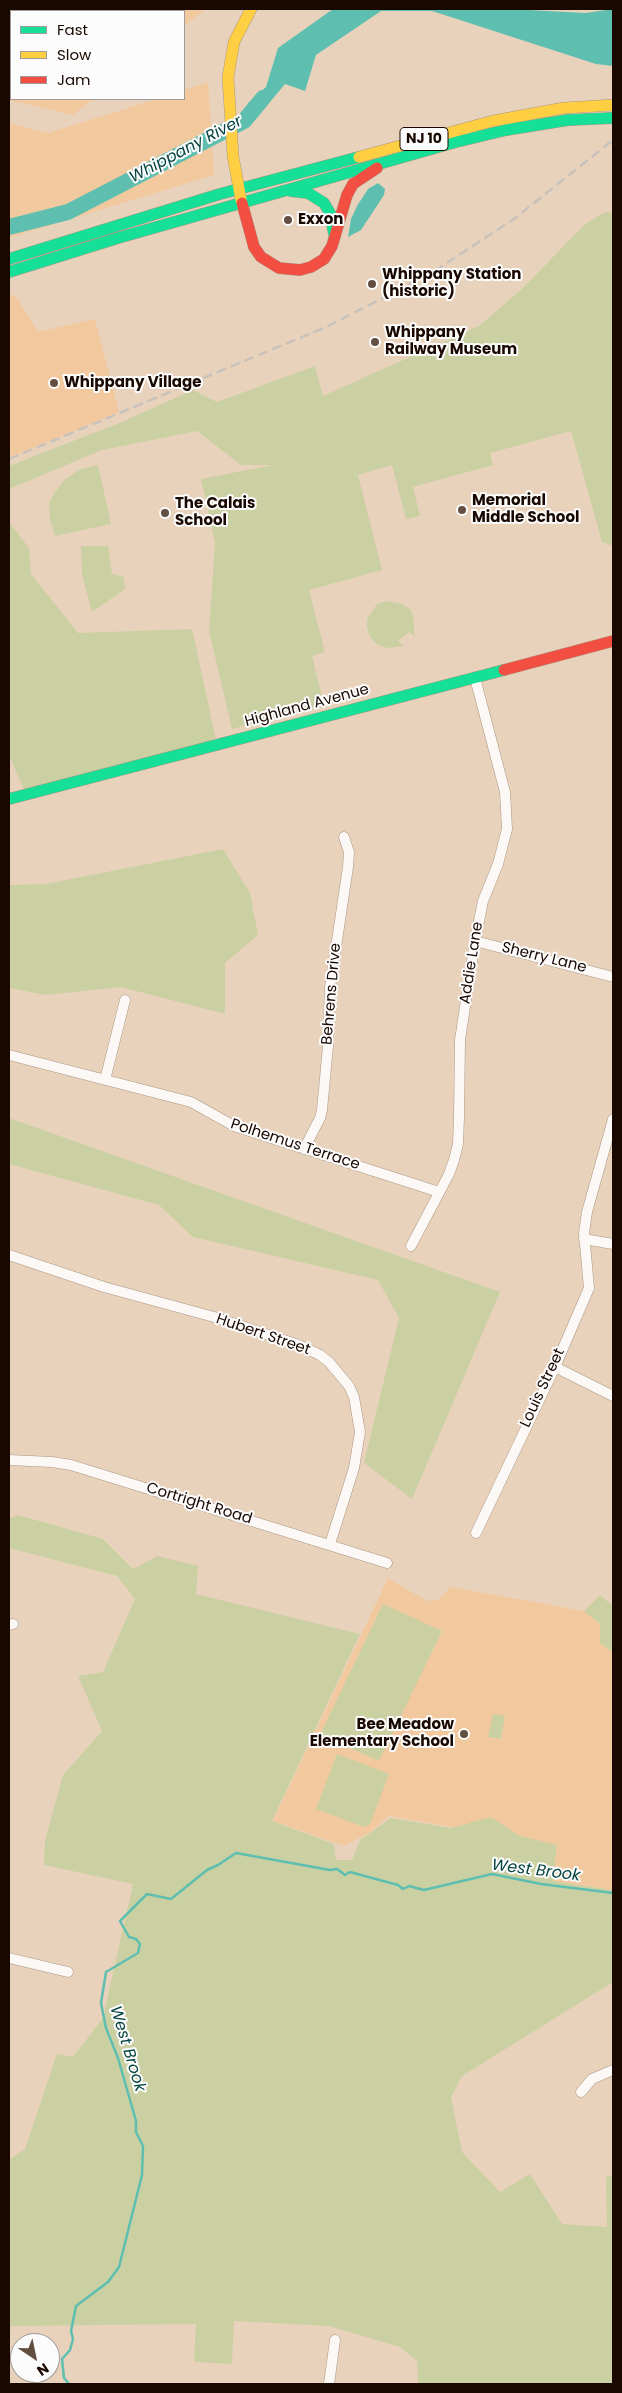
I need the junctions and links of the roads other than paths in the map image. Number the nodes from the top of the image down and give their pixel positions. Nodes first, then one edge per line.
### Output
1 (250, 9) edge
2 (613, 104) edge
3 (613, 118) edge
4 (408, 155) junction
5 (238, 189) junction
6 (284, 191) junction
7 (242, 203) junction
8 (334, 240) junction
9 (9, 259) edge
10 (9, 272) edge
11 (613, 641) edge
12 (475, 678) junction
13 (9, 798) edge
14 (344, 837) dead end
15 (475, 941) junction
16 (613, 976) edge
17 (125, 1000) dead end
18 (9, 1055) edge
19 (105, 1080) junction
20 (613, 1119) edge
21 (304, 1149) junction
22 (439, 1192) junction
23 (584, 1239) junction
24 (613, 1244) edge
25 (411, 1246) dead end
26 (9, 1255) edge
27 (555, 1367) junction
28 (613, 1396) edge
29 (9, 1460) edge
30 (476, 1533) dead end
31 (330, 1544) junction
32 (387, 1563) dead end
33 (9, 1958) edge
34 (68, 1972) dead end
35 (613, 2070) edge
36 (581, 2092) dead end
37 (335, 2340) dead end
38 (330, 2384) edge

1 - 5 main road
2 - 5 main road, NJ 10
3 - 4 main road, NJ 10
4 - 6 main road, NJ 10
4 - 8 main road
5 - 7 main road
5 - 9 main road, NJ 10
6 - 7 main road, NJ 10
6 - 8 main road
7 - 8 main road
7 - 10 main road, NJ 10
11 - 12 main road, Highland Avenue
12 - 13 main road, Highland Avenue
12 - 15 street, Addie Lane
14 - 21 street, Behrens Drive
15 - 16 street, Sherry Lane
15 - 22 street, Addie Lane
17 - 19 street
18 - 19 street, Polhemus Terrace
19 - 21 street, Polhemus Terrace
20 - 23 street, Louis Street
21 - 22 street, Polhemus Terrace
22 - 25 street, Addie Lane
23 - 24 street
23 - 27 street, Louis Street
26 - 31 street, Hubert Street
27 - 28 street
27 - 30 street, Louis Street
29 - 31 street, Cortright Road
31 - 32 street, Cortright Road
33 - 34 street
35 - 36 street
37 - 38 street

